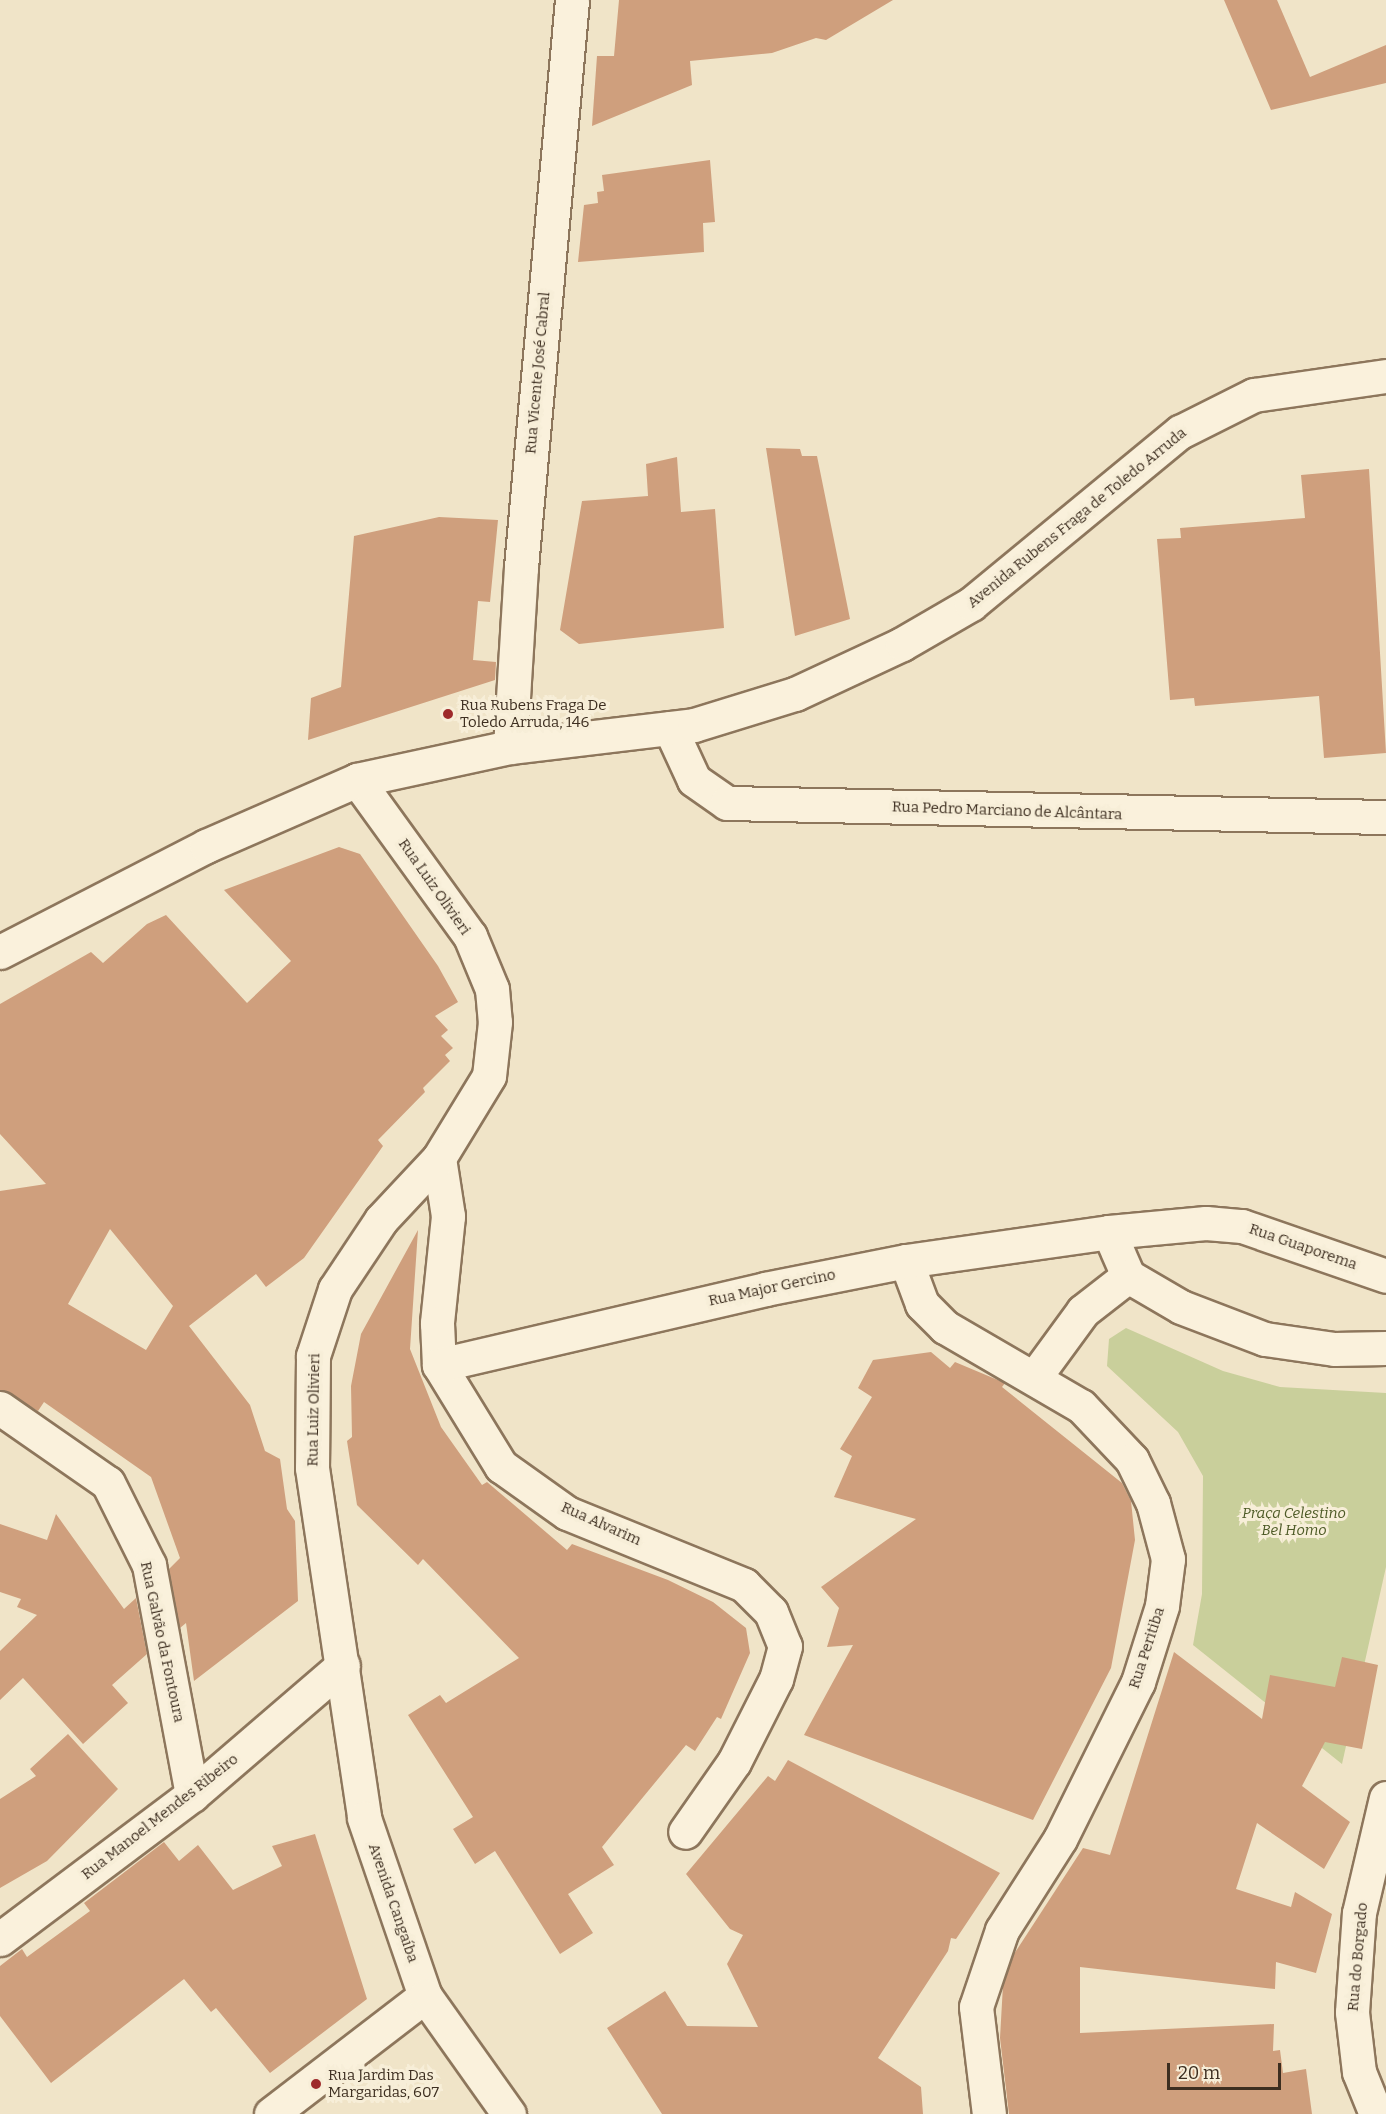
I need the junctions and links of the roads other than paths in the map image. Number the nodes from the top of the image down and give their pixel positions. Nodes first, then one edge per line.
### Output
1 (572, 0) edge
2 (1386, 376) edge
3 (670, 728) junction
4 (510, 747) junction
5 (357, 780) junction
6 (1386, 817) edge
7 (0, 952) edge
8 (440, 1158) junction
9 (1109, 1232) junction
10 (906, 1261) junction
11 (1128, 1276) junction
12 (1386, 1276) edge
13 (1386, 1348) edge
14 (439, 1365) junction
15 (1034, 1378) junction
16 (0, 1408) edge
17 (343, 1665) junction
18 (192, 1795) junction
19 (1386, 1798) edge
20 (686, 1832) dead end
21 (0, 1939) edge
22 (425, 1996) junction
23 (271, 2114) edge
24 (509, 2114) edge
25 (989, 2114) edge
26 (1376, 2114) edge

1 - 4 street, Rua Vicente José Cabral
2 - 3 street, Avenida Rubens Fraga de Toledo Arruda
3 - 4 street, Avenida Rubens Fraga de Toledo Arruda
3 - 6 street, Rua Pedro Marciano de Alcântara
4 - 5 street, Avenida Rubens Fraga de Toledo Arruda
5 - 7 street, Avenida Rubens Fraga de Toledo Arruda
5 - 8 street, Rua Luiz Olivieri
8 - 14 street, Rua Alvarim
8 - 17 street, Rua Luiz Olivieri
9 - 10 street, Rua Major Gercino
9 - 11 street
9 - 12 street, Rua Guaporema
10 - 14 street, Rua Major Gercino
10 - 15 street, Rua Peritiba
11 - 13 street
11 - 15 street
14 - 20 street, Rua Alvarim
15 - 25 street, Rua Peritiba
16 - 18 street, Rua Galvão da Fontoura
17 - 18 street, Rua Manoel Mendes Ribeiro
17 - 22 street, Avenida Cangaíba
18 - 21 street, Rua Manoel Mendes Ribeiro
19 - 26 street, Rua do Borgado
22 - 23 street
22 - 24 street, Avenida Cangaíba

